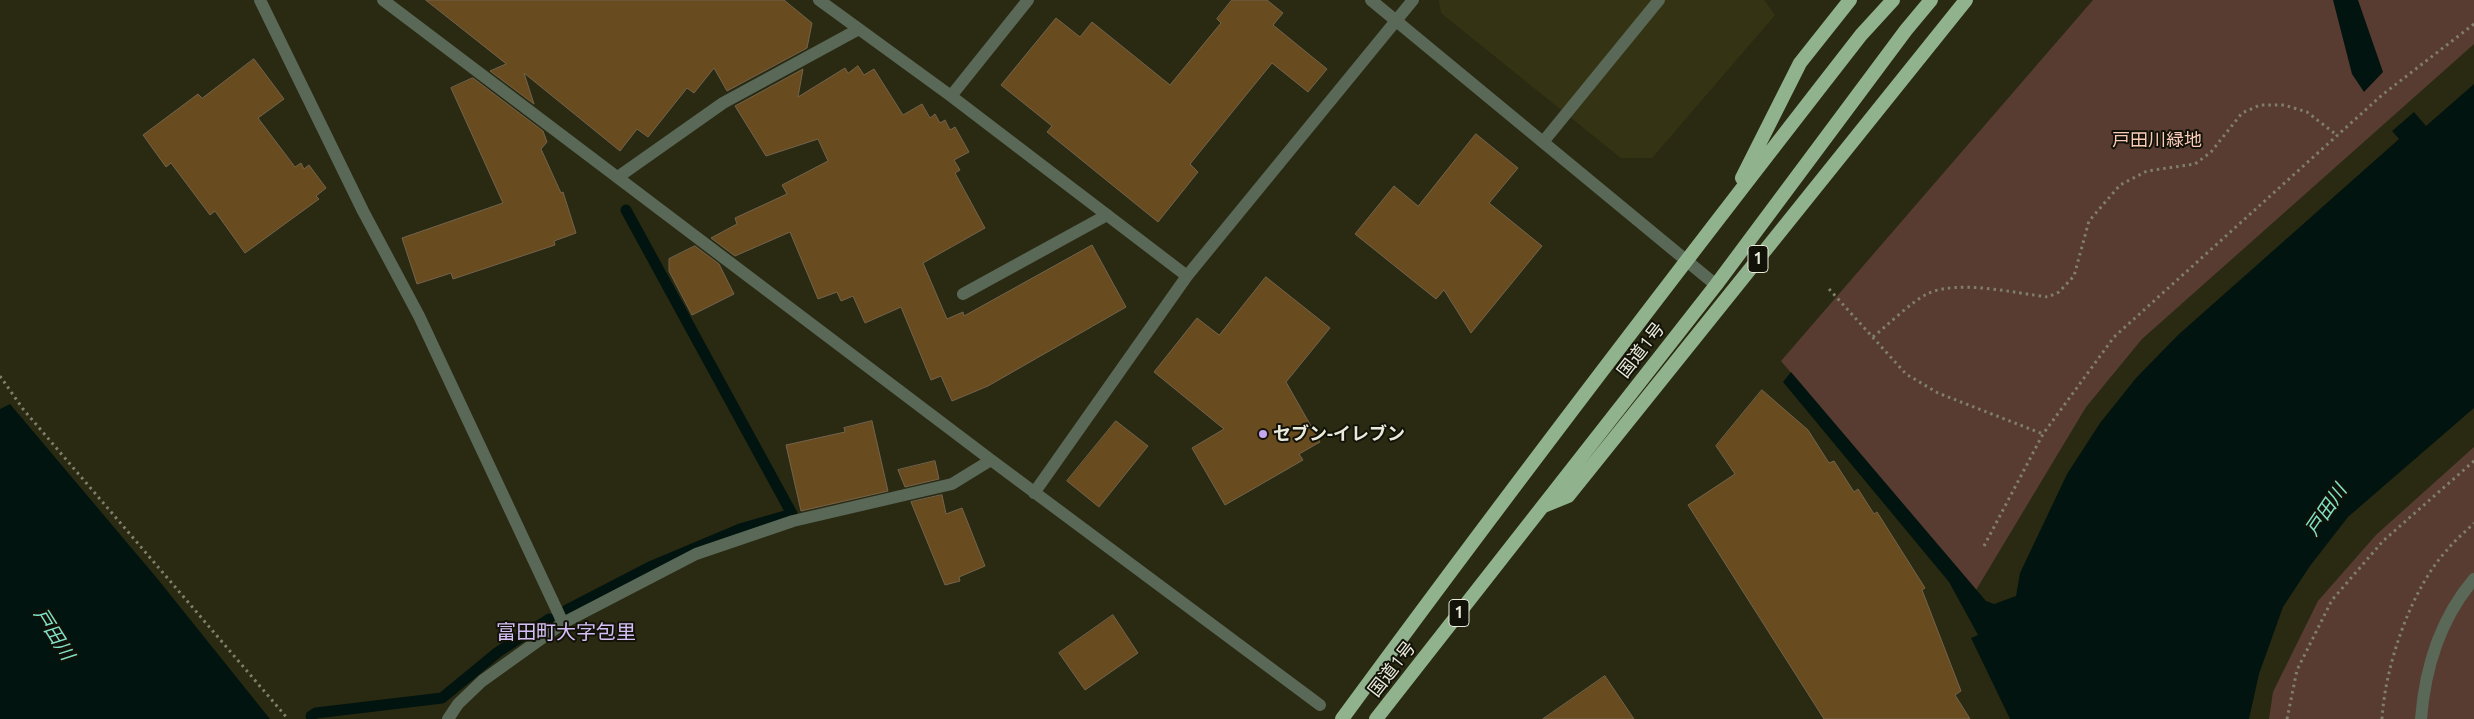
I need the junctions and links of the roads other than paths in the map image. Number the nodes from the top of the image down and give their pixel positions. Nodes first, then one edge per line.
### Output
1 (260, 0) edge
2 (383, 0) edge
3 (819, 0) edge
4 (1028, 0) edge
5 (1371, 0) edge
6 (1413, 0) edge
7 (1659, 0) edge
8 (1850, 0) edge
9 (1893, 0) edge
10 (1931, 0) edge
11 (1966, 0) edge
12 (1396, 21) junction
13 (859, 29) junction
14 (951, 96) junction
15 (1543, 142) junction
16 (618, 177) junction
17 (1728, 206) junction
18 (1107, 215) junction
19 (1686, 260) junction
20 (1187, 276) junction
21 (1716, 285) junction
22 (963, 294) dead end
23 (991, 460) junction
24 (1034, 493) junction
25 (1542, 507) junction
26 (2474, 579) edge
27 (563, 623) junction
28 (1320, 705) dead end
29 (448, 719) edge
30 (1342, 719) edge
31 (1376, 719) edge
32 (2421, 719) edge

1 - 27 street
2 - 16 street
3 - 13 street
4 - 14 street
5 - 12 street
6 - 12 street
7 - 15 street
8 - 17 highway, 1
9 - 17 highway, 国道1号 / 1
10 - 21 highway, 国道1号 / 1
11 - 25 highway, 1
12 - 15 street
12 - 20 street
13 - 14 street
13 - 16 street
14 - 18 street
15 - 19 street
16 - 23 street
17 - 19 highway, 国道1号 / 1
18 - 20 street
18 - 22 street
19 - 21 street
19 - 30 highway, 国道1号 / 1
20 - 24 street
21 - 25 highway, 国道1号 / 1
23 - 24 street
23 - 27 street
24 - 28 street
25 - 31 highway, 国道1号 / 1
26 - 32 street
27 - 29 street

